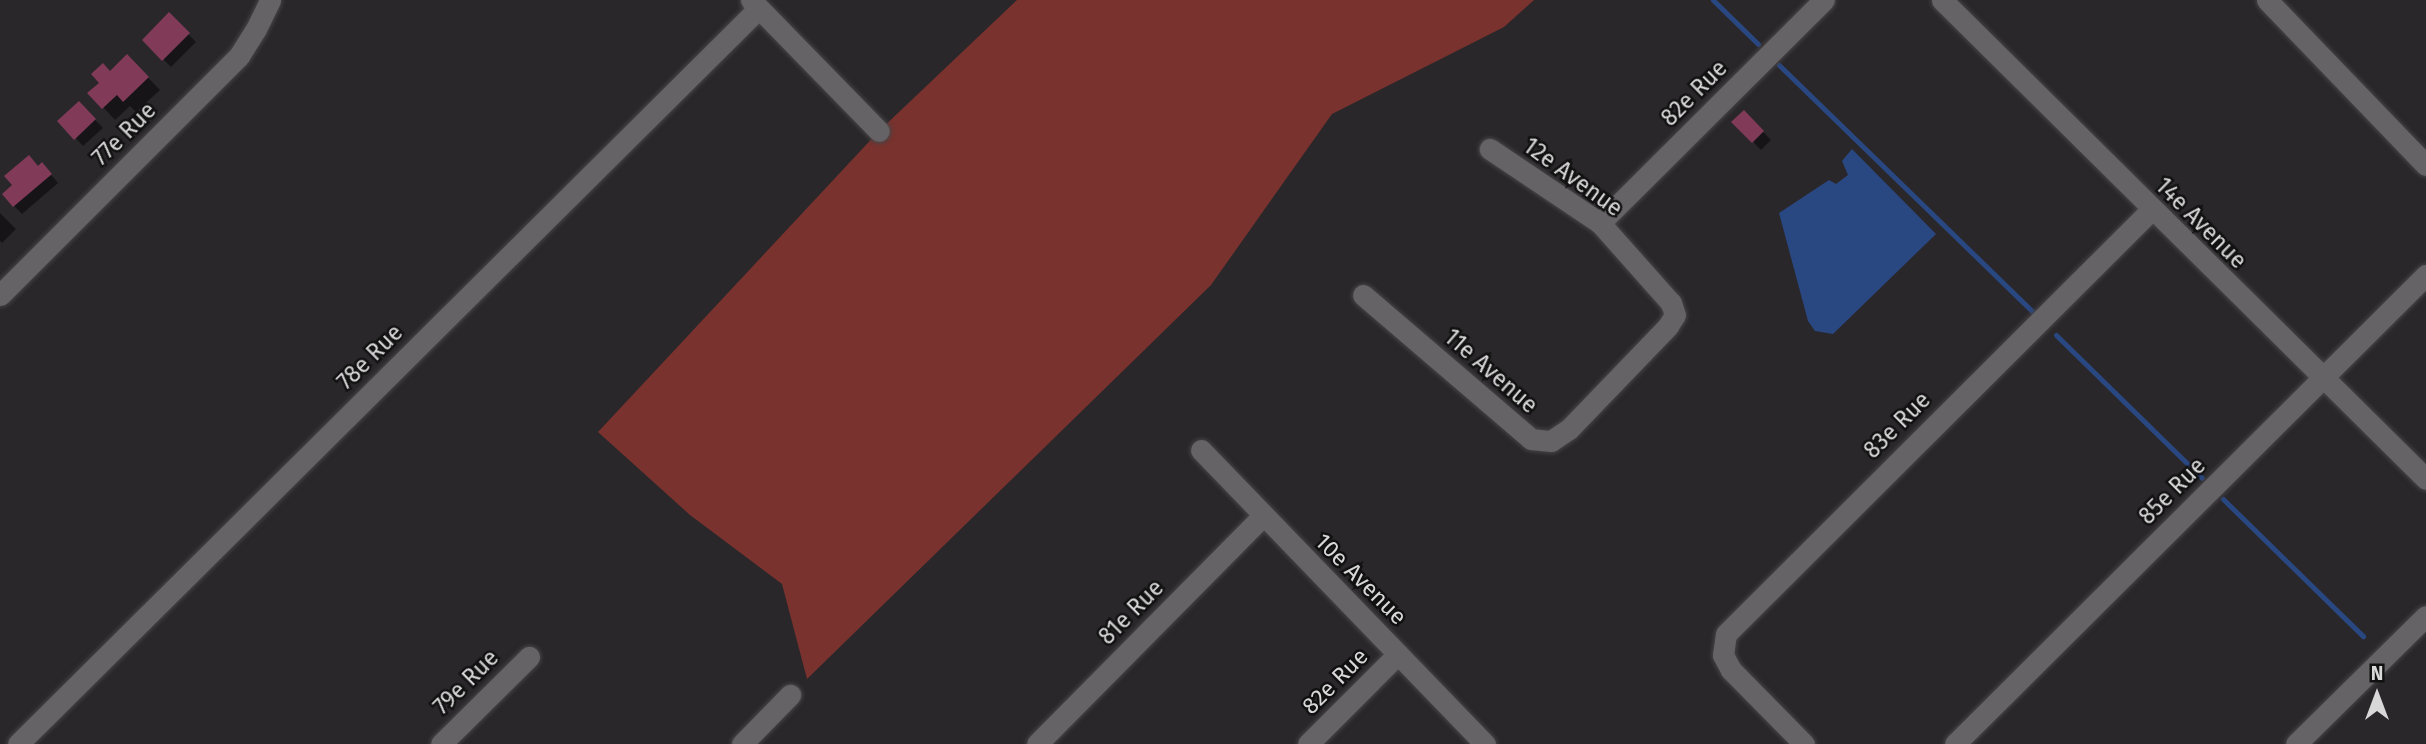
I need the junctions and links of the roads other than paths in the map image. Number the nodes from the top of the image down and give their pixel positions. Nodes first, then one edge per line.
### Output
1 (270, 0) edge
2 (1825, 0) edge
3 (1942, 0) edge
4 (2267, 0) edge
5 (755, 4) edge
6 (878, 131) dead end
7 (1490, 149) dead end
8 (2426, 164) edge
9 (2151, 210) junction
10 (1600, 223) junction
11 (2426, 275) edge
12 (0, 295) edge
13 (1363, 295) dead end
14 (1675, 315) joint
15 (2322, 380) junction
16 (1201, 450) dead end
17 (2426, 480) edge
18 (1262, 517) junction
19 (2426, 616) edge
20 (1398, 654) junction
21 (529, 657) dead end
22 (789, 695) dead end
23 (18, 744) edge
24 (441, 744) edge
25 (742, 744) edge
26 (1037, 744) edge
27 (1308, 744) edge
28 (1485, 744) edge
29 (1804, 744) edge
30 (1955, 744) edge
31 (2296, 744) edge

1 - 12 street, 77e Rue
2 - 10 street, 82e Rue
3 - 9 street, 14e Avenue
4 - 8 street
5 - 6 street
5 - 23 street, 78e Rue
7 - 10 street, 12e Avenue
9 - 15 street, 14e Avenue
9 - 29 street, 83e Rue
10 - 14 street, 12e Avenue
11 - 15 street, 85e Rue
13 - 14 street, 11e Avenue
15 - 17 street, 14e Avenue
15 - 30 street, 85e Rue
16 - 18 street, 10e Avenue
18 - 20 street, 10e Avenue
18 - 26 street, 81e Rue
19 - 31 street
20 - 27 street, 82e Rue
20 - 28 street, 10e Avenue
21 - 24 street, 79e Rue
22 - 25 street

